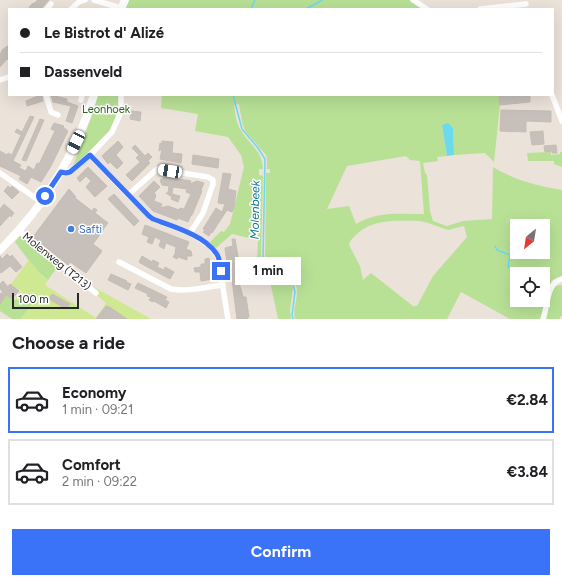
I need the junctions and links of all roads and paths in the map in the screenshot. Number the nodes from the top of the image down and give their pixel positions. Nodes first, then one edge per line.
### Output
1 (86, 0) edge
2 (94, 0) edge
3 (413, 0) edge
4 (526, 4) edge
5 (72, 8) edge
6 (118, 8) edge
7 (425, 8) edge
8 (489, 8) edge
9 (46, 96) edge
10 (94, 96) edge
11 (121, 96) edge
12 (552, 96) edge
13 (58, 115) dead end
14 (562, 121) edge
15 (90, 155) junction
16 (61, 172) junction
17 (0, 173) edge
18 (128, 196) junction
19 (41, 202) junction
20 (18, 230) junction
21 (190, 233) junction
22 (0, 250) edge
23 (119, 262) dead end
24 (562, 279) edge
25 (223, 285) junction
26 (96, 293) dead end
27 (228, 319) edge
28 (543, 319) edge

1 - 5 street
2 - 6 street
3 - 7 street
4 - 8 street
9 - 13 street
10 - 16 main road
11 - 15 street
12 - 14 street
15 - 16 street
15 - 18 street
16 - 19 main road
17 - 19 street
18 - 21 street
18 - 21 street
19 - 20 main road
20 - 22 main road
20 - 26 street, Molenweg (T213)
21 - 25 street
23 - 25 street
24 - 28 street
25 - 27 street

